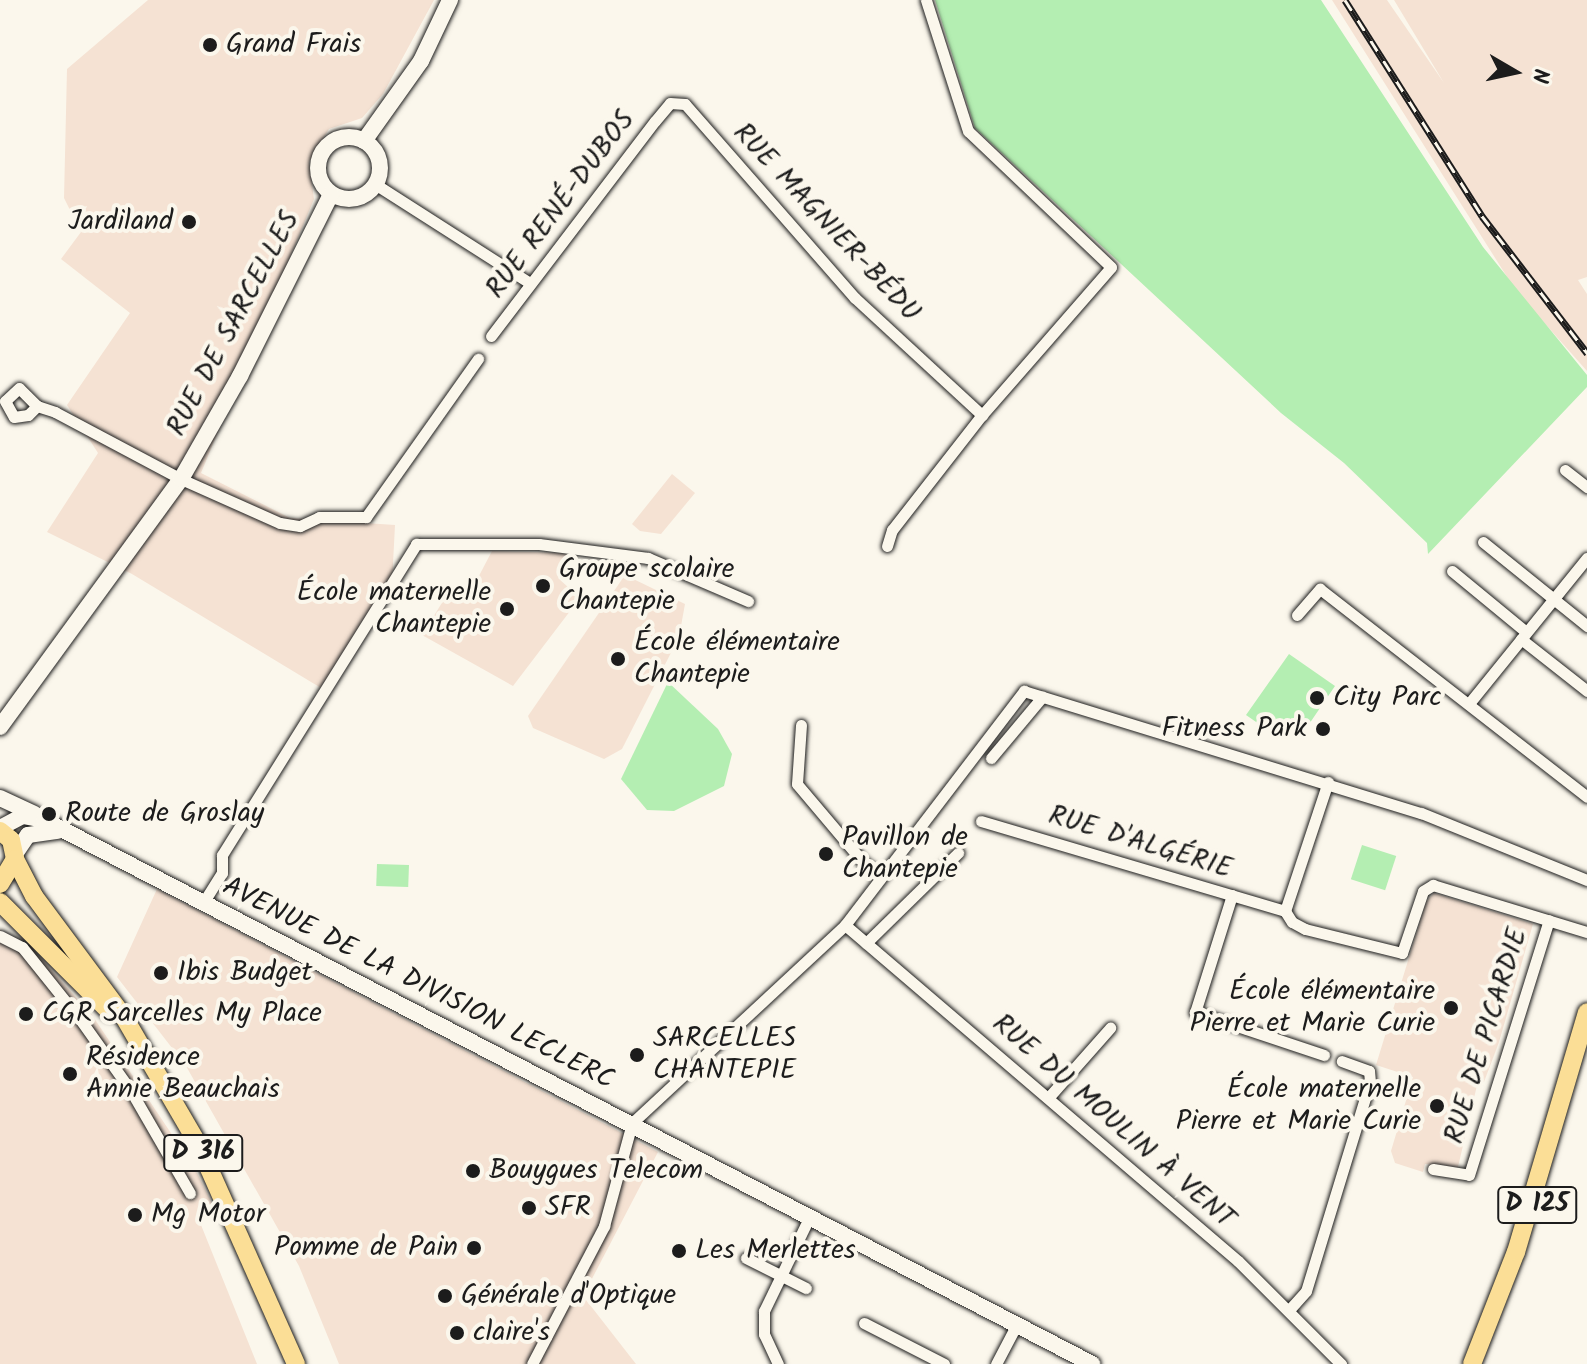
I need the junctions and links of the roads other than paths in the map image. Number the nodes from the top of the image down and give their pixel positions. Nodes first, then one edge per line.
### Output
1 (450, 0) edge
2 (926, 0) edge
3 (670, 103) joint
4 (364, 141) junction
5 (375, 184) junction
6 (331, 194) junction
7 (530, 283) junction
8 (491, 336) dead end
9 (478, 359) dead end
10 (37, 406) dead end
11 (982, 415) junction
12 (1565, 470) dead end
13 (181, 479) junction
14 (1587, 487) edge
15 (1483, 542) dead end
16 (887, 546) dead end
17 (1587, 558) edge
18 (1452, 571) dead end
19 (1555, 598) junction
20 (748, 601) dead end
21 (1297, 615) dead end
22 (1587, 626) edge
23 (1524, 636) junction
24 (1587, 691) edge
25 (1042, 697) junction
26 (1471, 701) junction
27 (801, 725) dead end
28 (0, 727) edge
29 (991, 758) dead end
30 (1328, 782) junction
31 (1587, 797) edge
32 (0, 798) edge
33 (44, 820) junction
34 (981, 821) dead end
35 (0, 830) edge
36 (59, 831) junction
37 (958, 853) dead end
38 (15, 856) junction
39 (880, 875) junction
40 (1587, 880) edge
41 (0, 884) edge
42 (1232, 895) junction
43 (0, 902) edge
44 (203, 903) junction
45 (1285, 911) junction
46 (1549, 920) junction
47 (845, 925) junction
48 (1587, 932) edge
49 (0, 936) edge
50 (866, 943) junction
51 (1587, 1012) edge
52 (1110, 1028) dead end
53 (136, 1040) junction
54 (1587, 1045) edge
55 (1324, 1055) dead end
56 (1342, 1061) dead end
57 (1048, 1098) junction
58 (632, 1123) junction
59 (1433, 1169) dead end
60 (190, 1193) dead end
61 (810, 1216) junction
62 (746, 1258) dead end
63 (779, 1274) junction
64 (806, 1288) dead end
65 (1289, 1310) junction
66 (277, 1320) junction
67 (864, 1323) dead end
68 (1017, 1324) junction
69 (288, 1364) edge
70 (296, 1364) edge
71 (532, 1364) edge
72 (778, 1364) edge
73 (944, 1364) edge
74 (996, 1364) edge
75 (1092, 1364) edge
76 (1341, 1364) edge
77 (1472, 1364) edge
78 (1483, 1364) edge

1 - 4 main road
2 - 11 street
3 - 7 street, RUE RENÉ-DUBOS
3 - 11 street, RUE MAGNIER-BÉDU
4 - 5 main road
4 - 6 main road
5 - 6 main road
5 - 7 street
6 - 13 main road, RUE DE SARCELLES
7 - 8 street, RUE RENÉ-DUBOS
9 - 13 street
10 - 13 street
11 - 16 street
12 - 14 street
13 - 28 main road
15 - 19 street
17 - 19 street
18 - 23 street
19 - 22 street
19 - 23 street
20 - 44 street
21 - 26 street
23 - 24 street
23 - 26 street
25 - 29 street
25 - 30 street
25 - 39 street
26 - 31 street
27 - 39 street
30 - 40 street
30 - 45 street
32 - 33 main road, AVENUE DE LA DIVISION LECLERC
33 - 35 main road
33 - 36 main road, AVENUE DE LA DIVISION LECLERC
34 - 42 street, RUE D'ALGÉRIE
35 - 38 main road
36 - 38 main road
36 - 44 main road, AVENUE DE LA DIVISION LECLERC
37 - 50 street
38 - 41 main road
38 - 53 main road, D 316
39 - 47 street
42 - 45 street, RUE D'ALGÉRIE
42 - 55 street
43 - 53 main road, D 316
44 - 58 main road, AVENUE DE LA DIVISION LECLERC
45 - 46 street, RUE D'ALGÉRIE
46 - 48 street
46 - 59 street, RUE DE PICARDIE
47 - 50 street, RUE DU MOULIN À VENT
47 - 58 street
49 - 60 street
50 - 57 street, RUE DU MOULIN À VENT
51 - 77 main road, D 125
52 - 57 street
53 - 66 main road, D 316
54 - 78 main road, D 125
56 - 65 street
57 - 65 street, RUE DU MOULIN À VENT
58 - 61 main road, AVENUE DE LA DIVISION LECLERC
58 - 71 street
61 - 63 street
61 - 68 main road, AVENUE DE LA DIVISION LECLERC
62 - 63 street
63 - 64 street
63 - 72 street
65 - 76 street, RUE DU MOULIN À VENT
66 - 69 main road, D 316
66 - 70 main road, D 316
67 - 73 street
68 - 74 street
68 - 75 main road, AVENUE DE LA DIVISION LECLERC

